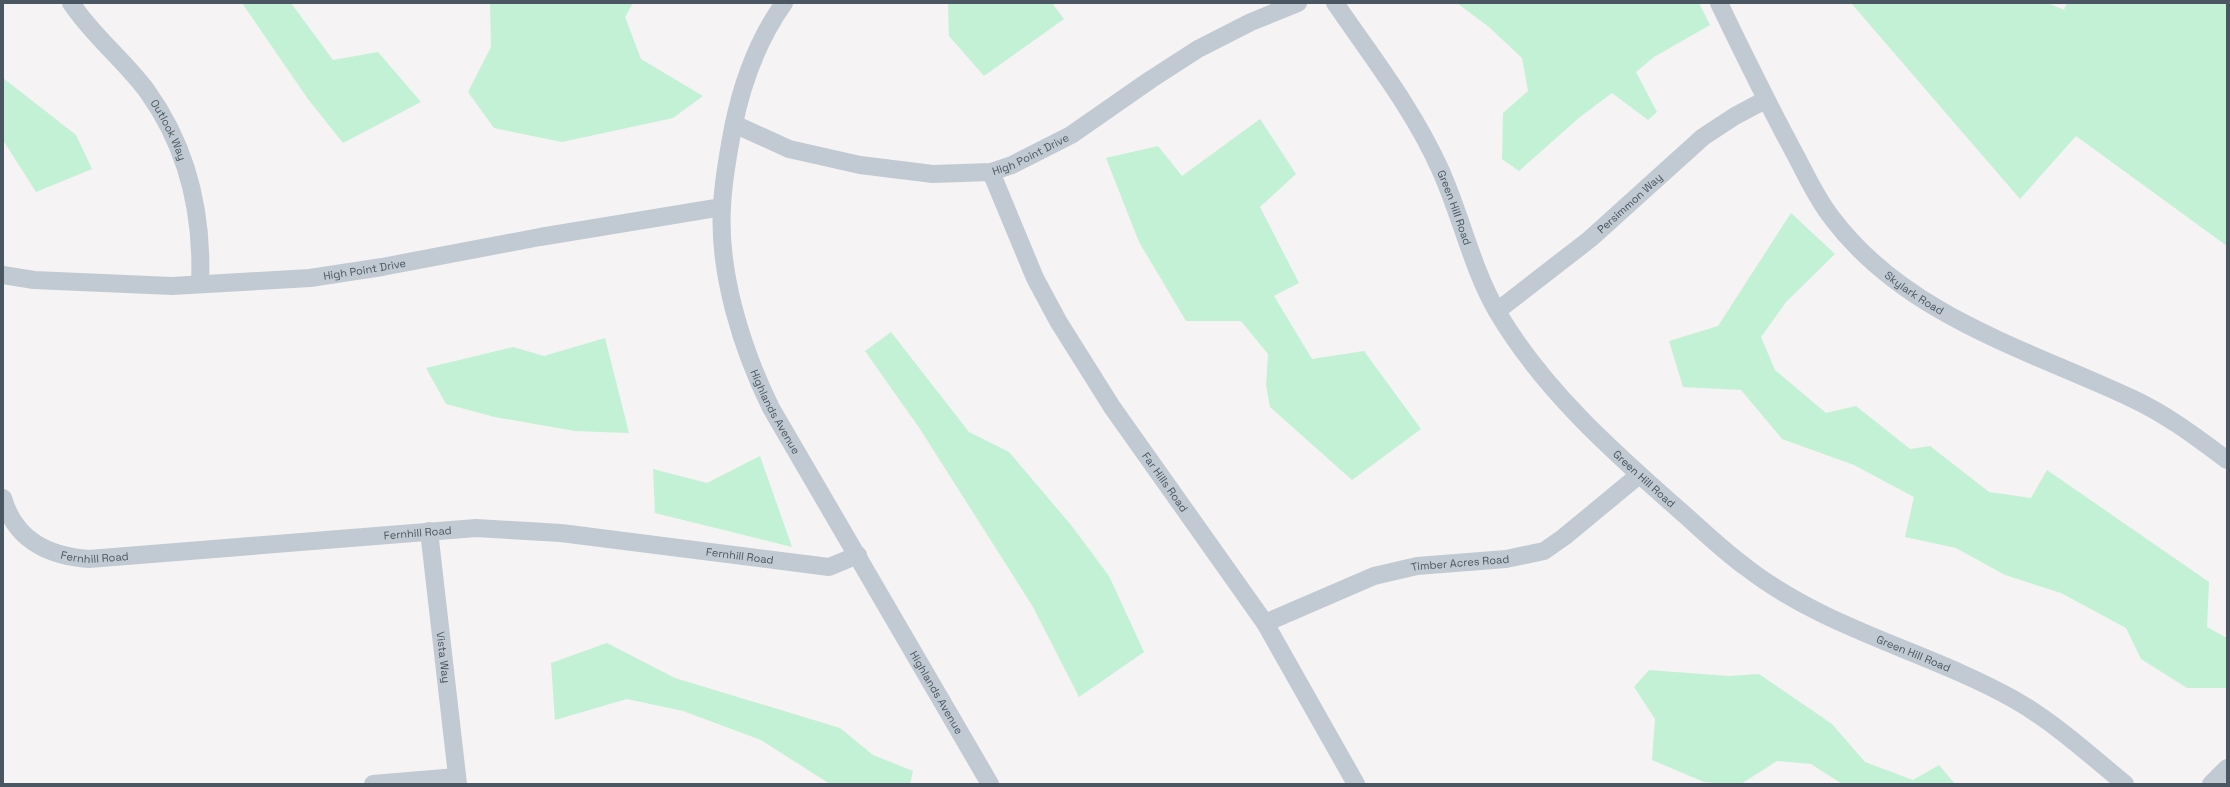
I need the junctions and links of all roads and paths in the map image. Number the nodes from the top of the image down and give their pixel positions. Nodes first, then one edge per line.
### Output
1 (71, 3) edge
2 (784, 3) edge
3 (1298, 3) edge
4 (1335, 3) edge
5 (1719, 3) edge
6 (1765, 100) junction
7 (734, 124) junction
8 (992, 172) junction
9 (722, 207) junction
10 (3, 274) edge
11 (200, 284) junction
12 (1497, 311) junction
13 (2227, 460) edge
14 (1640, 475) junction
15 (3, 498) edge
16 (429, 531) junction
17 (858, 555) junction
18 (1265, 624) junction
19 (2227, 768) edge
20 (457, 781) edge
21 (373, 784) edge
22 (990, 784) edge
23 (1356, 784) edge
24 (2125, 784) edge
25 (2211, 784) edge

1 - 11 street, Outlook Way
2 - 7 street, Highlands Avenue
3 - 8 street, High Point Drive
4 - 12 street, Green Hill Road
5 - 6 street, Skylark Road
6 - 12 street, Persimmon Way
6 - 13 street, Skylark Road
7 - 8 street, High Point Drive
7 - 9 street, Highlands Avenue
8 - 18 street, Far Hills Road
9 - 11 street, High Point Drive
9 - 17 street, Highlands Avenue
10 - 11 street, High Point Drive
12 - 14 street, Green Hill Road
14 - 18 street, Timber Acres Road
14 - 24 street, Green Hill Road
15 - 16 street, Fernhill Road
16 - 17 street, Fernhill Road
16 - 20 street, Vista Way
17 - 22 street, Highlands Avenue
18 - 23 street, Far Hills Road
19 - 25 street
20 - 21 street

